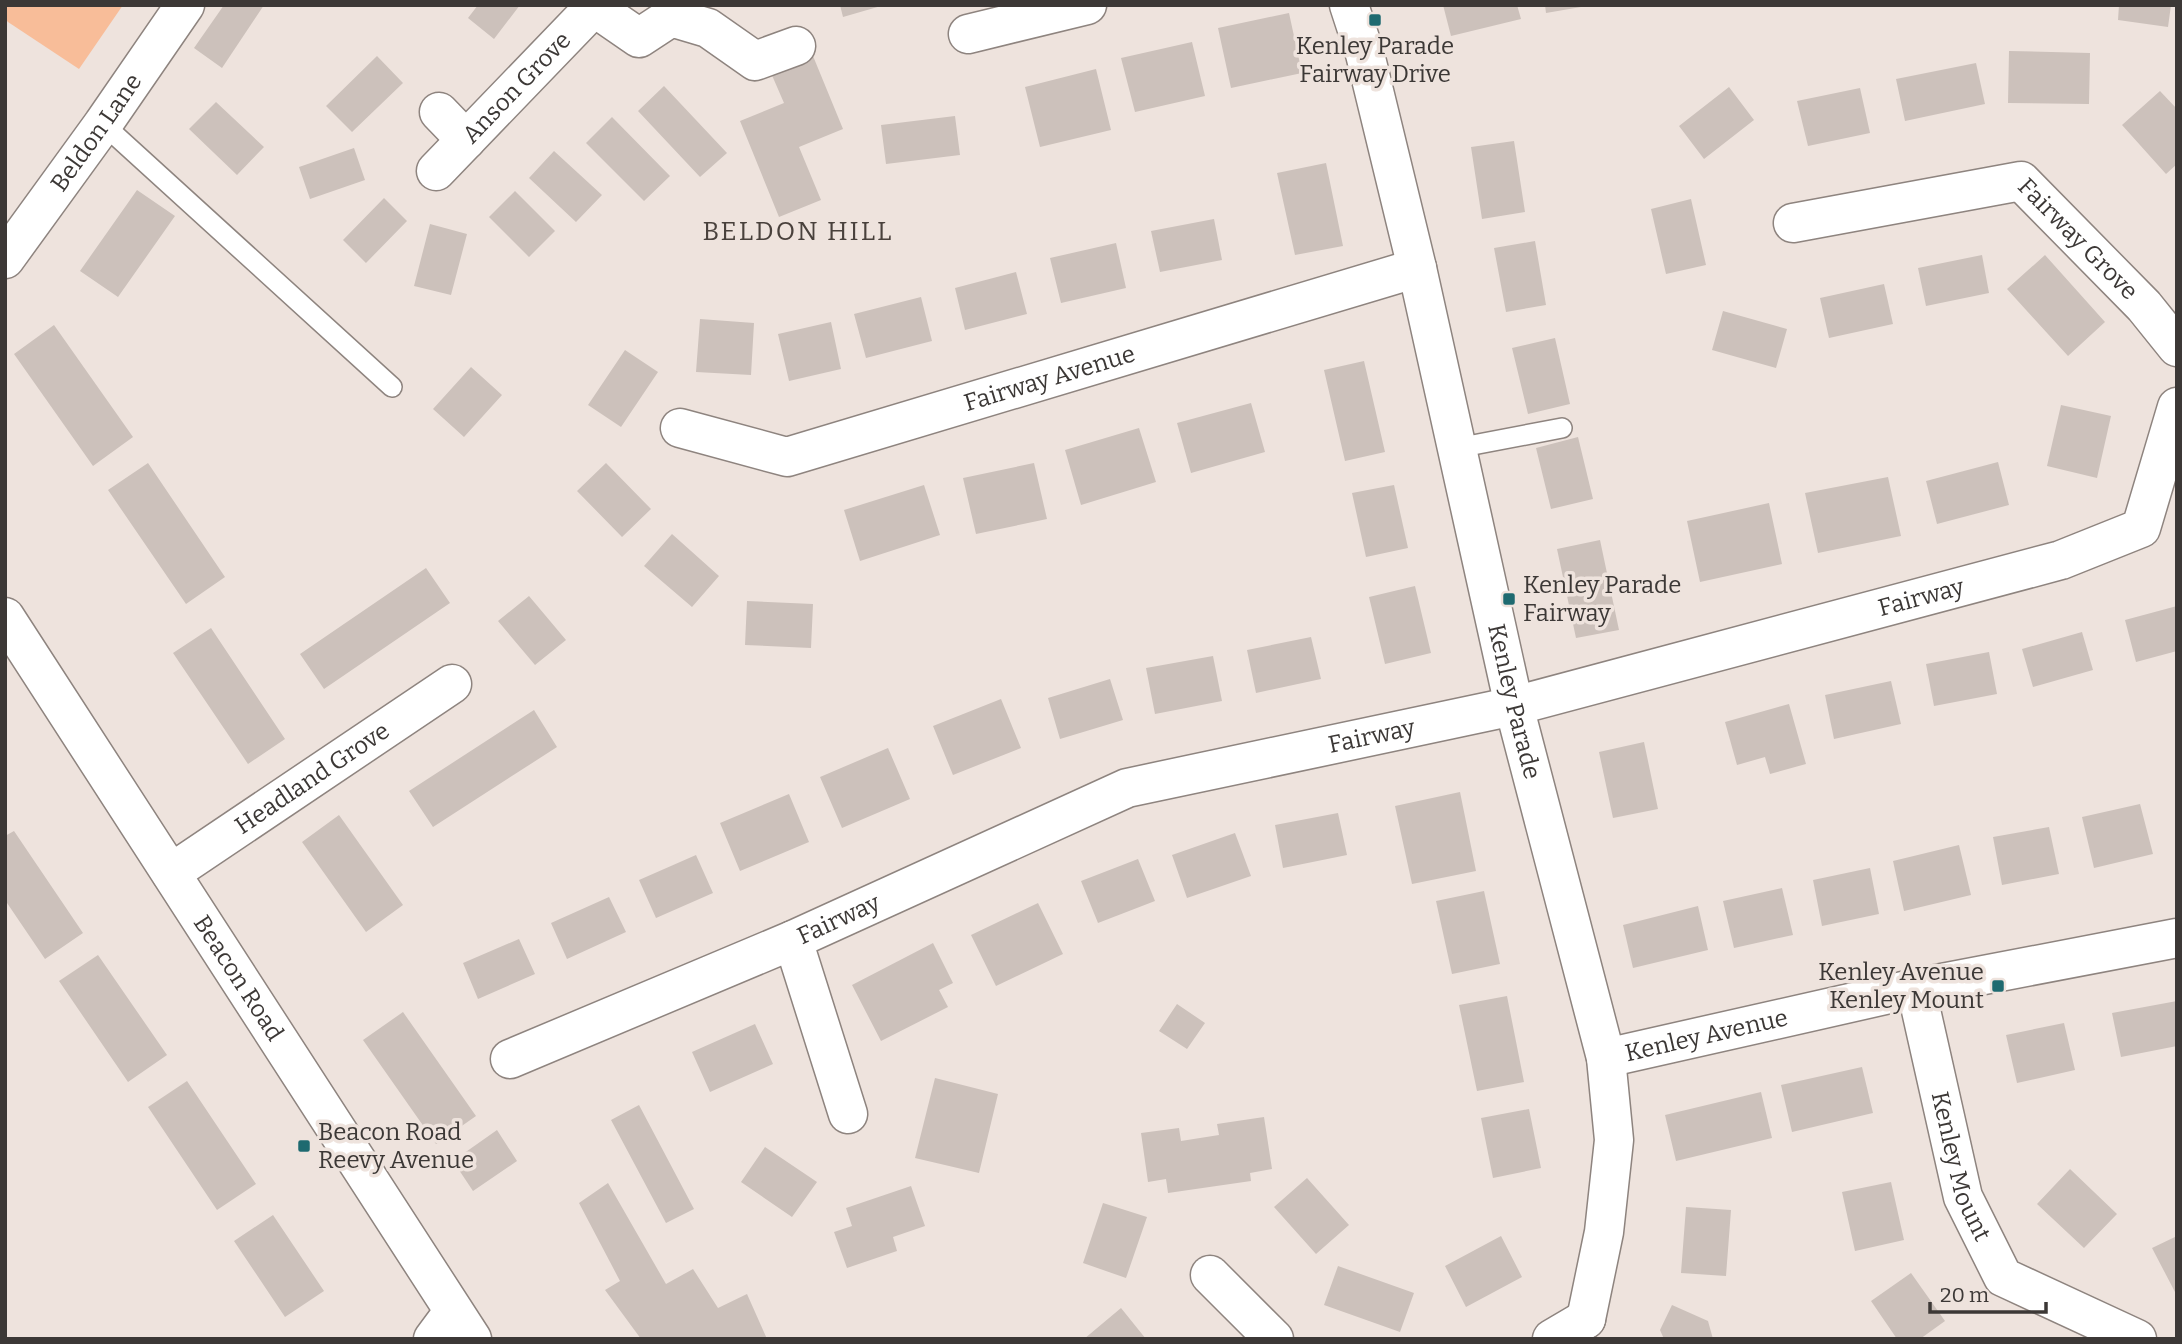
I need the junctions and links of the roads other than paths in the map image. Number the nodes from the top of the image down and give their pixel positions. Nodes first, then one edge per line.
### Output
1 (185, 5) edge
2 (1087, 5) edge
3 (1349, 5) edge
4 (593, 6) edge
5 (968, 34) dead end
6 (796, 46) dead end
7 (439, 112) dead end
8 (103, 124) junction
9 (466, 140) junction
10 (436, 171) dead end
11 (1793, 223) dead end
12 (5, 259) edge
13 (1417, 268) junction
14 (2177, 347) edge
15 (392, 387) dead end
16 (2177, 407) edge
17 (680, 428) dead end
18 (1562, 428) dead end
19 (1457, 448) junction
20 (5, 617) edge
21 (452, 684) dead end
22 (1514, 706) junction
23 (171, 873) junction
24 (2177, 938) edge
25 (793, 940) junction
26 (1916, 988) junction
27 (1606, 1058) junction
28 (510, 1059) dead end
29 (848, 1114) dead end
30 (1210, 1275) dead end
31 (1591, 1329) edge
32 (453, 1330) edge
33 (1274, 1339) edge
34 (1552, 1339) edge
35 (2137, 1339) edge

1 - 8 street, Beldon Lane
2 - 5 street
3 - 13 street, Kenley Parade
4 - 6 street
4 - 9 street, Anson Grove
7 - 9 street
8 - 12 street, Beldon Lane
8 - 15 lane
9 - 10 street, Anson Grove
11 - 14 street, Fairway Grove
13 - 17 street, Fairway Avenue
13 - 19 street, Kenley Parade
16 - 22 street, Fairway
18 - 19 lane
19 - 22 street, Kenley Parade
20 - 23 street, Beacon Road
21 - 23 street, Headland Grove
22 - 25 street, Fairway
22 - 27 street, Kenley Parade
23 - 32 street, Beacon Road
24 - 26 street, Kenley Avenue
25 - 28 street, Fairway
25 - 29 street
26 - 27 street, Kenley Avenue
26 - 35 street, Kenley Mount
27 - 31 street, Kenley Parade
30 - 33 street
31 - 34 street

